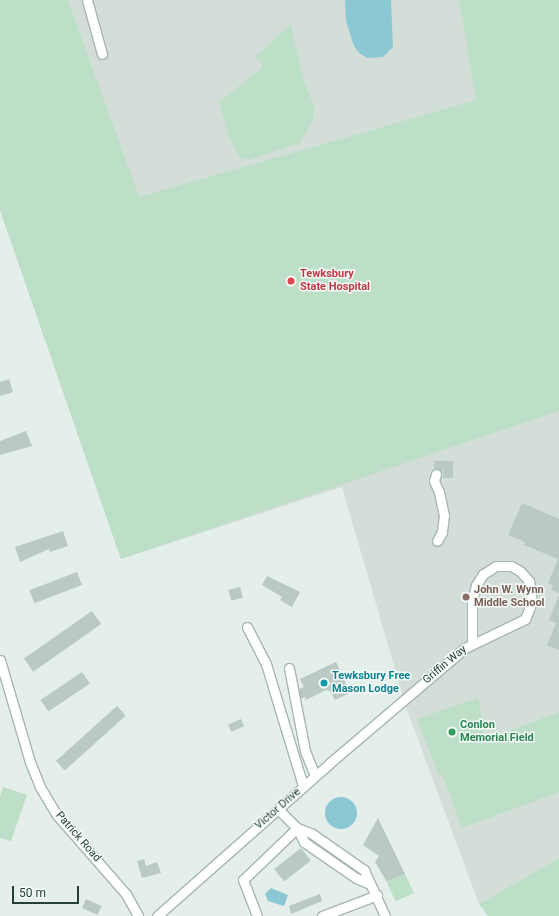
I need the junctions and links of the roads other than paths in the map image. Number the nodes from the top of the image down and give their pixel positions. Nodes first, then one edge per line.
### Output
1 (86, 0) edge
2 (102, 54) dead end
3 (436, 474) dead end
4 (437, 541) dead end
5 (247, 627) dead end
6 (472, 643) junction
7 (0, 660) edge
8 (289, 668) dead end
9 (400, 703) joint
10 (315, 776) junction
11 (303, 786) junction
12 (278, 809) junction
13 (297, 828) junction
14 (377, 895) junction
15 (138, 916) edge
16 (157, 916) edge
17 (257, 916) edge
18 (322, 916) edge
19 (385, 916) edge

1 - 2 street
3 - 4 street
5 - 11 street
6 - 6 street, Griffin Way
6 - 9 street, Griffin Way
7 - 15 street, Patrick Road
8 - 10 street
9 - 10 street, Victor Drive
10 - 11 street, Victor Drive
11 - 12 street, Victor Drive
12 - 13 street
12 - 16 street, Victor Drive
13 - 14 street
13 - 17 street
14 - 18 street
14 - 19 street

